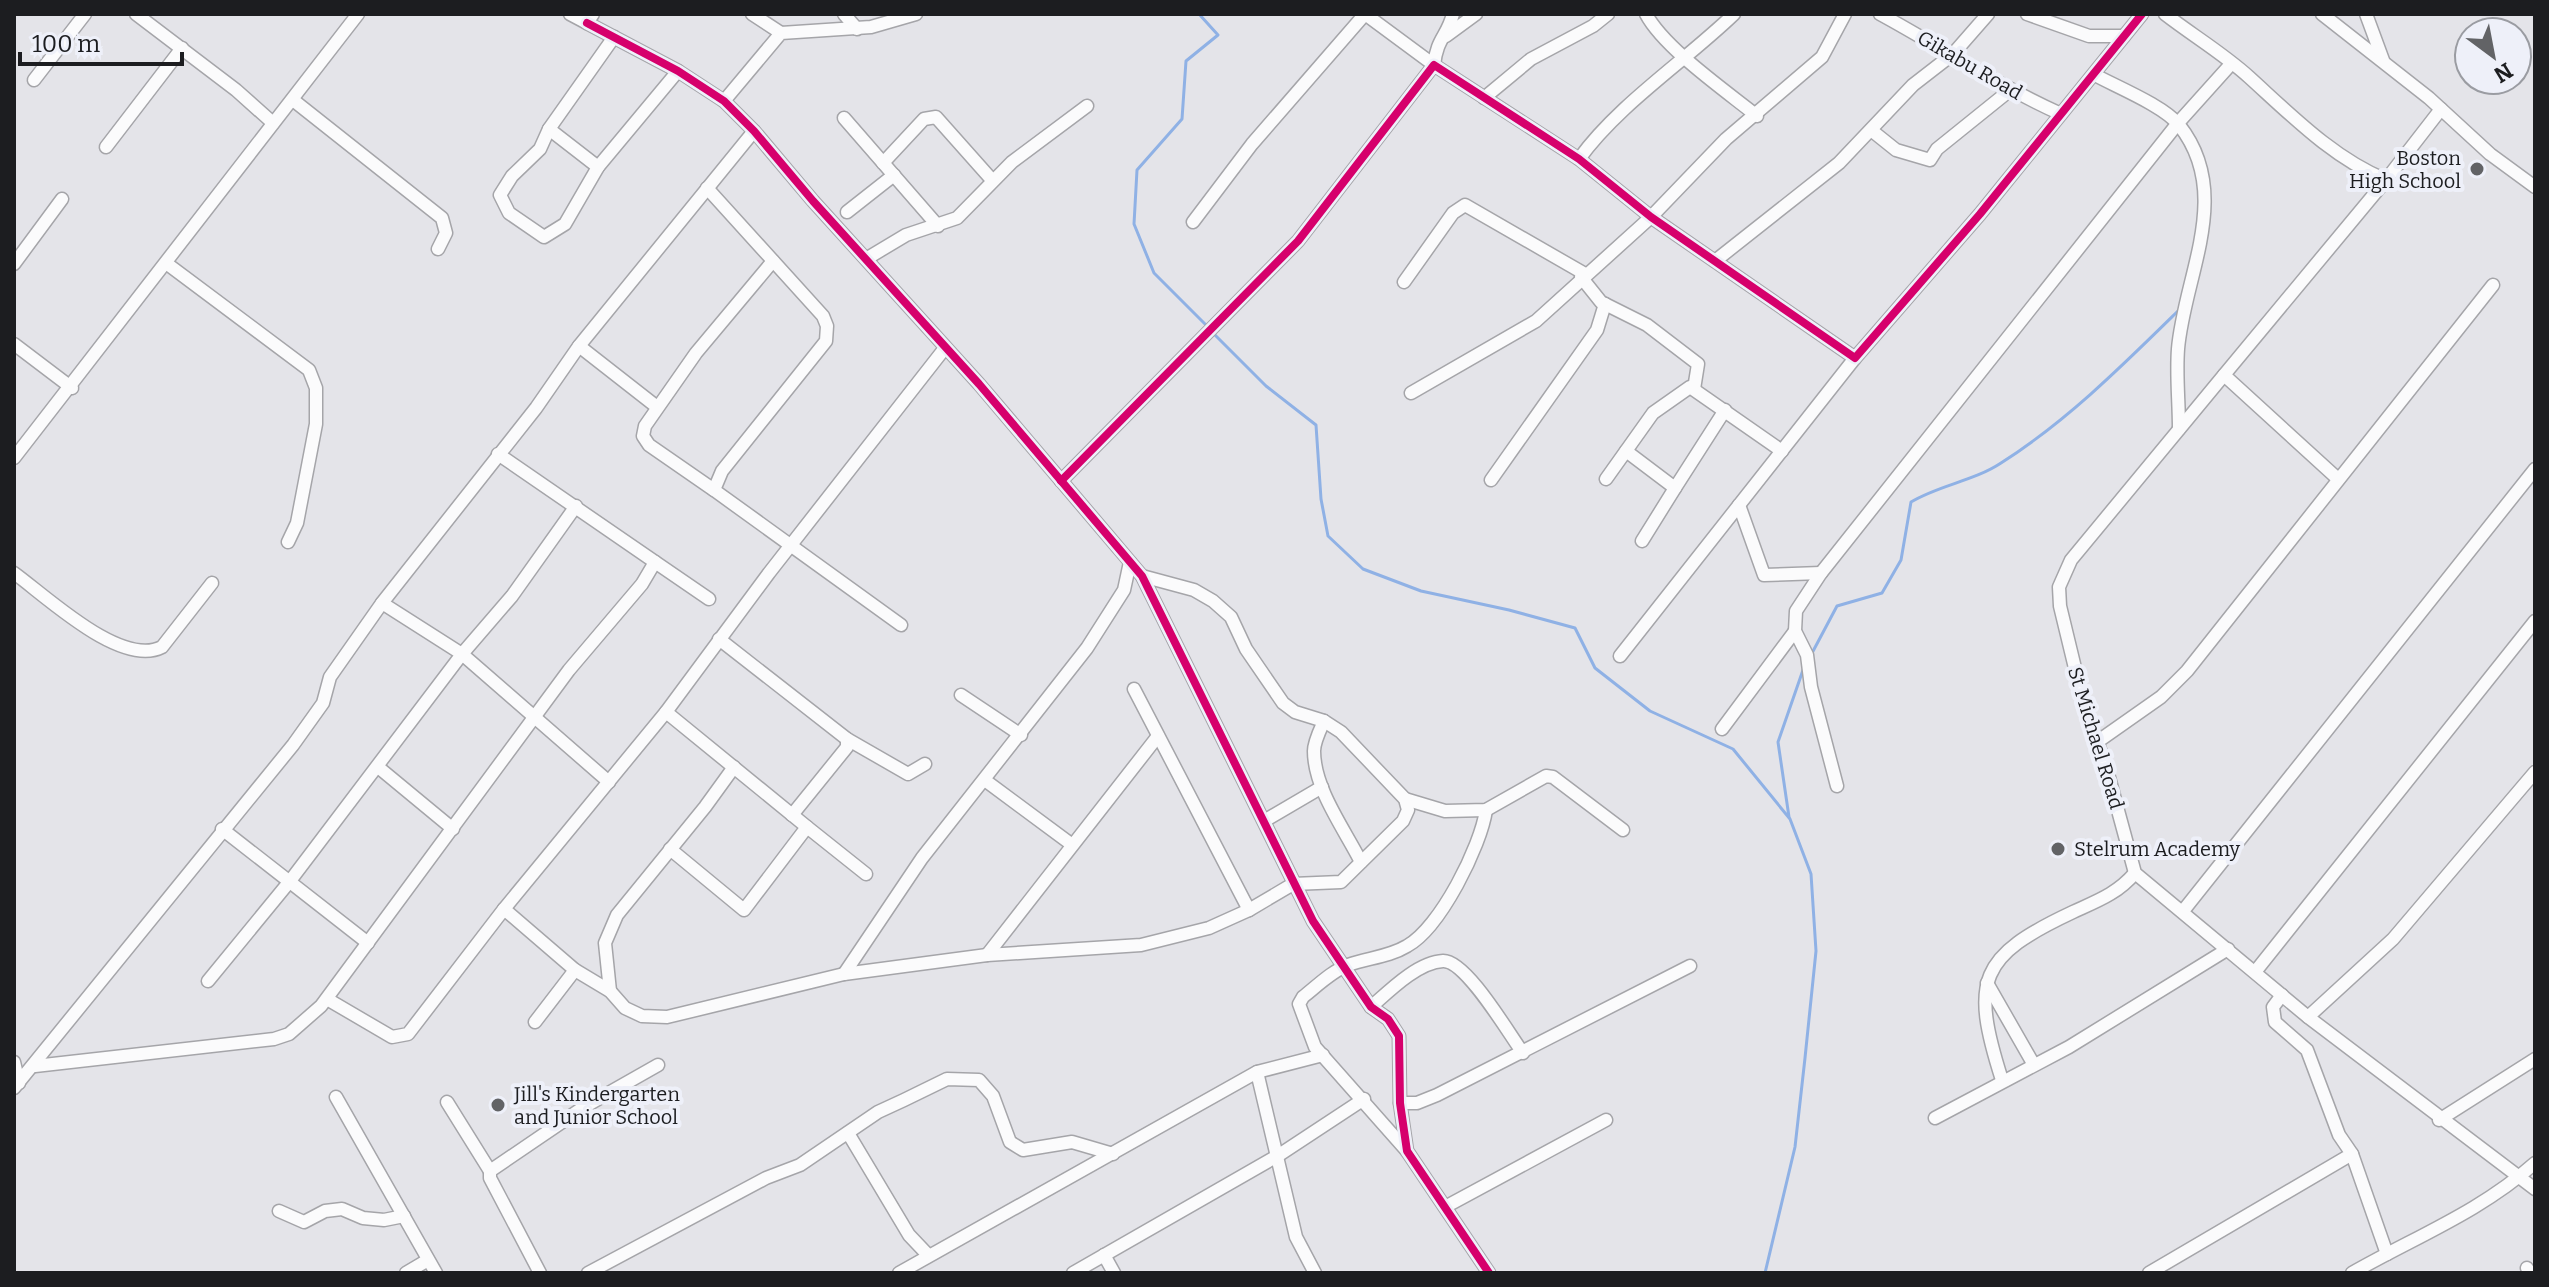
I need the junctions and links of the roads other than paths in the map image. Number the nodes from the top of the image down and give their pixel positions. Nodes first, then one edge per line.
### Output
1 (85, 14) edge
2 (136, 14) edge
3 (358, 14) edge
4 (570, 14) edge
5 (752, 14) edge
6 (844, 14) edge
7 (916, 14) edge
8 (1365, 14) edge
9 (1453, 14) edge
10 (1476, 14) edge
11 (1608, 14) edge
12 (1646, 14) edge
13 (1734, 14) edge
14 (1845, 14) edge
15 (1880, 14) edge
16 (1988, 14) edge
17 (2027, 14) edge
18 (2142, 14) edge
19 (2165, 14) edge
20 (2322, 14) edge
21 (2366, 14) edge
22 (590, 19) edge
23 (2052, 19) edge
24 (857, 29) junction
25 (781, 33) junction
26 (2124, 36) junction
27 (614, 37) junction
28 (1437, 43) junction
29 (182, 48) junction
30 (1953, 54) junction
31 (1689, 58) junction
32 (2384, 62) junction
33 (2231, 64) junction
34 (1434, 65) junction
35 (678, 71) junction
36 (2095, 75) junction
37 (34, 80) dead end
38 (2009, 91) junction
39 (1484, 98) junction
40 (293, 100) junction
41 (724, 101) junction
42 (1087, 106) dead end
43 (2441, 109) junction
44 (2061, 114) junction
45 (1757, 116) junction
46 (844, 118) dead end
47 (273, 123) junction
48 (2178, 123) junction
49 (549, 129) junction
50 (1871, 130) junction
51 (754, 131) junction
52 (106, 147) dead end
53 (1579, 159) junction
54 (883, 163) junction
55 (598, 167) junction
56 (894, 175) junction
57 (992, 180) junction
58 (2386, 180) junction
59 (2535, 187) edge
60 (707, 188) junction
61 (62, 199) dead end
62 (847, 212) dead end
63 (1651, 217) junction
64 (1193, 222) dead end
65 (938, 226) junction
66 (438, 249) dead end
67 (866, 259) junction
68 (773, 261) junction
69 (1715, 261) junction
70 (166, 263) junction
71 (14, 264) edge
72 (1583, 276) junction
73 (1404, 282) dead end
74 (2493, 285) dead end
75 (1605, 304) junction
76 (14, 344) edge
77 (579, 346) junction
78 (945, 348) junction
79 (1855, 358) junction
80 (2224, 375) junction
81 (72, 388) junction
82 (1694, 389) junction
83 (1411, 393) dead end
84 (657, 407) junction
85 (1725, 410) junction
86 (2179, 429) junction
87 (1626, 451) junction
88 (1782, 451) junction
89 (498, 454) junction
90 (14, 458) edge
91 (2535, 469) edge
92 (1606, 479) dead end
93 (2338, 479) junction
94 (1491, 480) dead end
95 (1061, 481) junction
96 (1675, 488) junction
97 (714, 490) junction
98 (1739, 505) junction
99 (576, 506) junction
100 (1642, 541) dead end
101 (288, 542) dead end
102 (790, 547) junction
103 (655, 562) junction
104 (1130, 562) junction
105 (14, 573) edge
106 (1821, 573) junction
107 (1142, 576) junction
108 (212, 583) dead end
109 (709, 599) dead end
110 (382, 603) junction
111 (2535, 621) edge
112 (901, 625) dead end
113 (1795, 631) junction
114 (719, 639) junction
115 (462, 654) junction
116 (1620, 656) dead end
117 (1134, 689) dead end
118 (961, 695) dead end
119 (666, 712) junction
120 (536, 717) junction
121 (1324, 721) junction
122 (1722, 729) dead end
123 (1021, 735) junction
124 (1158, 736) junction
125 (847, 739) junction
126 (2097, 742) junction
127 (925, 764) dead end
128 (378, 767) junction
129 (734, 767) junction
130 (2535, 772) edge
131 (986, 781) junction
132 (609, 782) junction
133 (1837, 786) dead end
134 (1322, 787) junction
135 (1405, 799) junction
136 (1486, 810) junction
137 (792, 815) junction
138 (1264, 821) junction
139 (807, 827) junction
140 (222, 829) junction
141 (453, 829) junction
142 (1623, 830) dead end
143 (1071, 844) junction
144 (670, 849) junction
145 (1361, 862) junction
146 (2135, 873) junction
147 (866, 874) dead end
148 (290, 881) junction
149 (1293, 884) junction
150 (504, 909) junction
151 (1249, 910) junction
152 (2183, 911) junction
153 (368, 943) junction
154 (2228, 949) junction
155 (987, 955) junction
156 (1344, 966) junction
157 (1690, 966) dead end
158 (575, 970) junction
159 (2255, 972) junction
160 (844, 974) junction
161 (208, 981) dead end
162 (1987, 983) junction
163 (610, 991) junction
164 (2282, 995) junction
165 (327, 999) junction
166 (1371, 1007) junction
167 (2308, 1017) junction
168 (535, 1022) dead end
169 (1523, 1053) junction
170 (1323, 1055) junction
171 (2535, 1059) edge
172 (14, 1062) edge
173 (658, 1065) dead end
174 (2034, 1065) junction
175 (35, 1066) junction
176 (1257, 1072) junction
177 (2002, 1080) junction
178 (16, 1086) edge
179 (336, 1097) dead end
180 (1364, 1099) junction
181 (447, 1102) dead end
182 (1400, 1103) junction
183 (1935, 1118) dead end
184 (1606, 1120) dead end
185 (2439, 1120) junction
186 (848, 1133) junction
187 (1407, 1151) junction
188 (1113, 1154) junction
189 (2352, 1154) junction
190 (1279, 1155) junction
191 (2535, 1163) edge
192 (490, 1171) junction
193 (2519, 1177) junction
194 (2535, 1189) edge
195 (1445, 1207) junction
196 (279, 1211) dead end
197 (404, 1216) junction
198 (2387, 1254) junction
199 (928, 1255) junction
200 (1104, 1255) junction
201 (428, 1260) junction
202 (406, 1273) edge
203 (436, 1273) edge
204 (540, 1273) edge
205 (588, 1273) edge
206 (899, 1273) edge
207 (1073, 1273) edge
208 (1114, 1273) edge
209 (1315, 1273) edge
210 (1489, 1273) edge
211 (2149, 1273) edge
212 (2352, 1273) edge

1 - 37 street
2 - 29 street
3 - 40 street
4 - 22 street
5 - 25 street
6 - 24 street
7 - 24 street
8 - 34 street
8 - 64 street
9 - 28 street
10 - 28 street
11 - 39 street
12 - 31 street
13 - 31 street
14 - 45 street
15 - 30 street, Gikabu Road
16 - 30 street
17 - 23 street
18 - 26 street
19 - 33 street
20 - 32 street
21 - 32 street
22 - 27 street
23 - 26 street
24 - 25 street
25 - 41 street
26 - 36 street
27 - 35 street
27 - 49 street
28 - 34 street
29 - 47 street
29 - 52 street
30 - 38 street, Gikabu Road
30 - 50 street
31 - 45 street
31 - 53 street
32 - 43 street
33 - 48 street
33 - 58 street
34 - 39 street
34 - 95 street
35 - 41 street
35 - 55 street
36 - 44 street
36 - 48 street
38 - 44 street, Gikabu Road
38 - 50 street
39 - 53 street
40 - 47 street
40 - 66 street
41 - 51 street
42 - 57 street
43 - 58 street, St Michael Road
43 - 59 street
44 - 79 street
45 - 63 street
46 - 54 street
47 - 70 street
48 - 86 street
48 - 106 street
49 - 55 street
49 - 55 street
50 - 69 street
51 - 60 street
51 - 67 street
53 - 63 street
54 - 56 street
54 - 57 street
56 - 62 street
56 - 65 street
57 - 65 street
58 - 80 street, St Michael Road
60 - 68 street
60 - 77 street
61 - 71 street
63 - 69 street
63 - 72 street
65 - 67 street
67 - 78 street
68 - 84 street
68 - 97 street
69 - 79 street
70 - 81 street
70 - 101 street
72 - 73 street
72 - 75 street
72 - 83 street
74 - 93 street
75 - 82 street
75 - 94 street
76 - 81 street
77 - 84 street
77 - 89 street
78 - 95 street
78 - 102 street
79 - 88 street
80 - 86 street, St Michael Road
80 - 93 street
81 - 90 street
82 - 85 street
82 - 87 street
84 - 97 street
85 - 88 street
85 - 96 street
86 - 126 street, St Michael Road
87 - 92 street
87 - 96 street
88 - 98 street
89 - 99 street
89 - 110 street
91 - 152 street
93 - 126 street
95 - 104 street
96 - 100 street
97 - 102 street
98 - 106 street
98 - 116 street
99 - 103 street
99 - 115 street
102 - 112 street
102 - 114 street
103 - 109 street
103 - 120 street
104 - 107 street
104 - 123 street
105 - 108 street
106 - 113 street
107 - 121 street
107 - 138 street
110 - 115 street
110 - 140 street
111 - 159 street
113 - 122 street
113 - 133 street
114 - 119 street
114 - 125 street
115 - 120 street
115 - 128 street
117 - 124 street
118 - 123 street
119 - 129 street
119 - 132 street
120 - 132 street
120 - 141 street
121 - 134 street
121 - 135 street
123 - 131 street
124 - 143 street
124 - 151 street
125 - 127 street
125 - 137 street
126 - 146 street, St Michael Road
128 - 141 street
128 - 148 street
129 - 137 street
129 - 144 street
130 - 167 street
131 - 143 street
131 - 160 street
132 - 150 street
134 - 138 street
134 - 145 street
135 - 136 street
135 - 145 street
136 - 142 street
136 - 156 street
137 - 139 street
138 - 149 street
139 - 144 street
139 - 147 street
140 - 148 street
140 - 175 street
141 - 153 street
143 - 155 street
144 - 163 street
145 - 149 street
146 - 152 street
146 - 162 street
148 - 153 street
148 - 161 street
149 - 151 street
149 - 156 street
150 - 158 street
150 - 165 street
151 - 155 street
152 - 154 street
153 - 165 street
154 - 159 street
154 - 174 street
155 - 160 street
156 - 166 street
156 - 170 street
157 - 169 street
158 - 163 street
158 - 168 street
159 - 164 street
160 - 163 street
162 - 174 street
162 - 177 street
164 - 167 street
164 - 189 street
165 - 175 street
166 - 169 street
166 - 182 street
167 - 185 street
169 - 182 street
170 - 176 street
170 - 180 street
171 - 185 street
172 - 178 street
173 - 192 street
174 - 177 street
175 - 178 street
176 - 188 street
176 - 190 street
177 - 183 street
179 - 197 street
180 - 187 street
180 - 190 street
181 - 192 street
182 - 187 street
184 - 195 street
185 - 193 street
186 - 188 street
186 - 199 street
186 - 205 street
187 - 195 street
188 - 199 street
189 - 198 street
189 - 211 street
190 - 200 street
190 - 209 street
191 - 193 street
192 - 204 street
193 - 194 street
193 - 198 street
195 - 210 street
196 - 197 street
197 - 201 street
198 - 212 street
199 - 206 street
200 - 207 street
200 - 208 street
201 - 202 street
201 - 203 street

